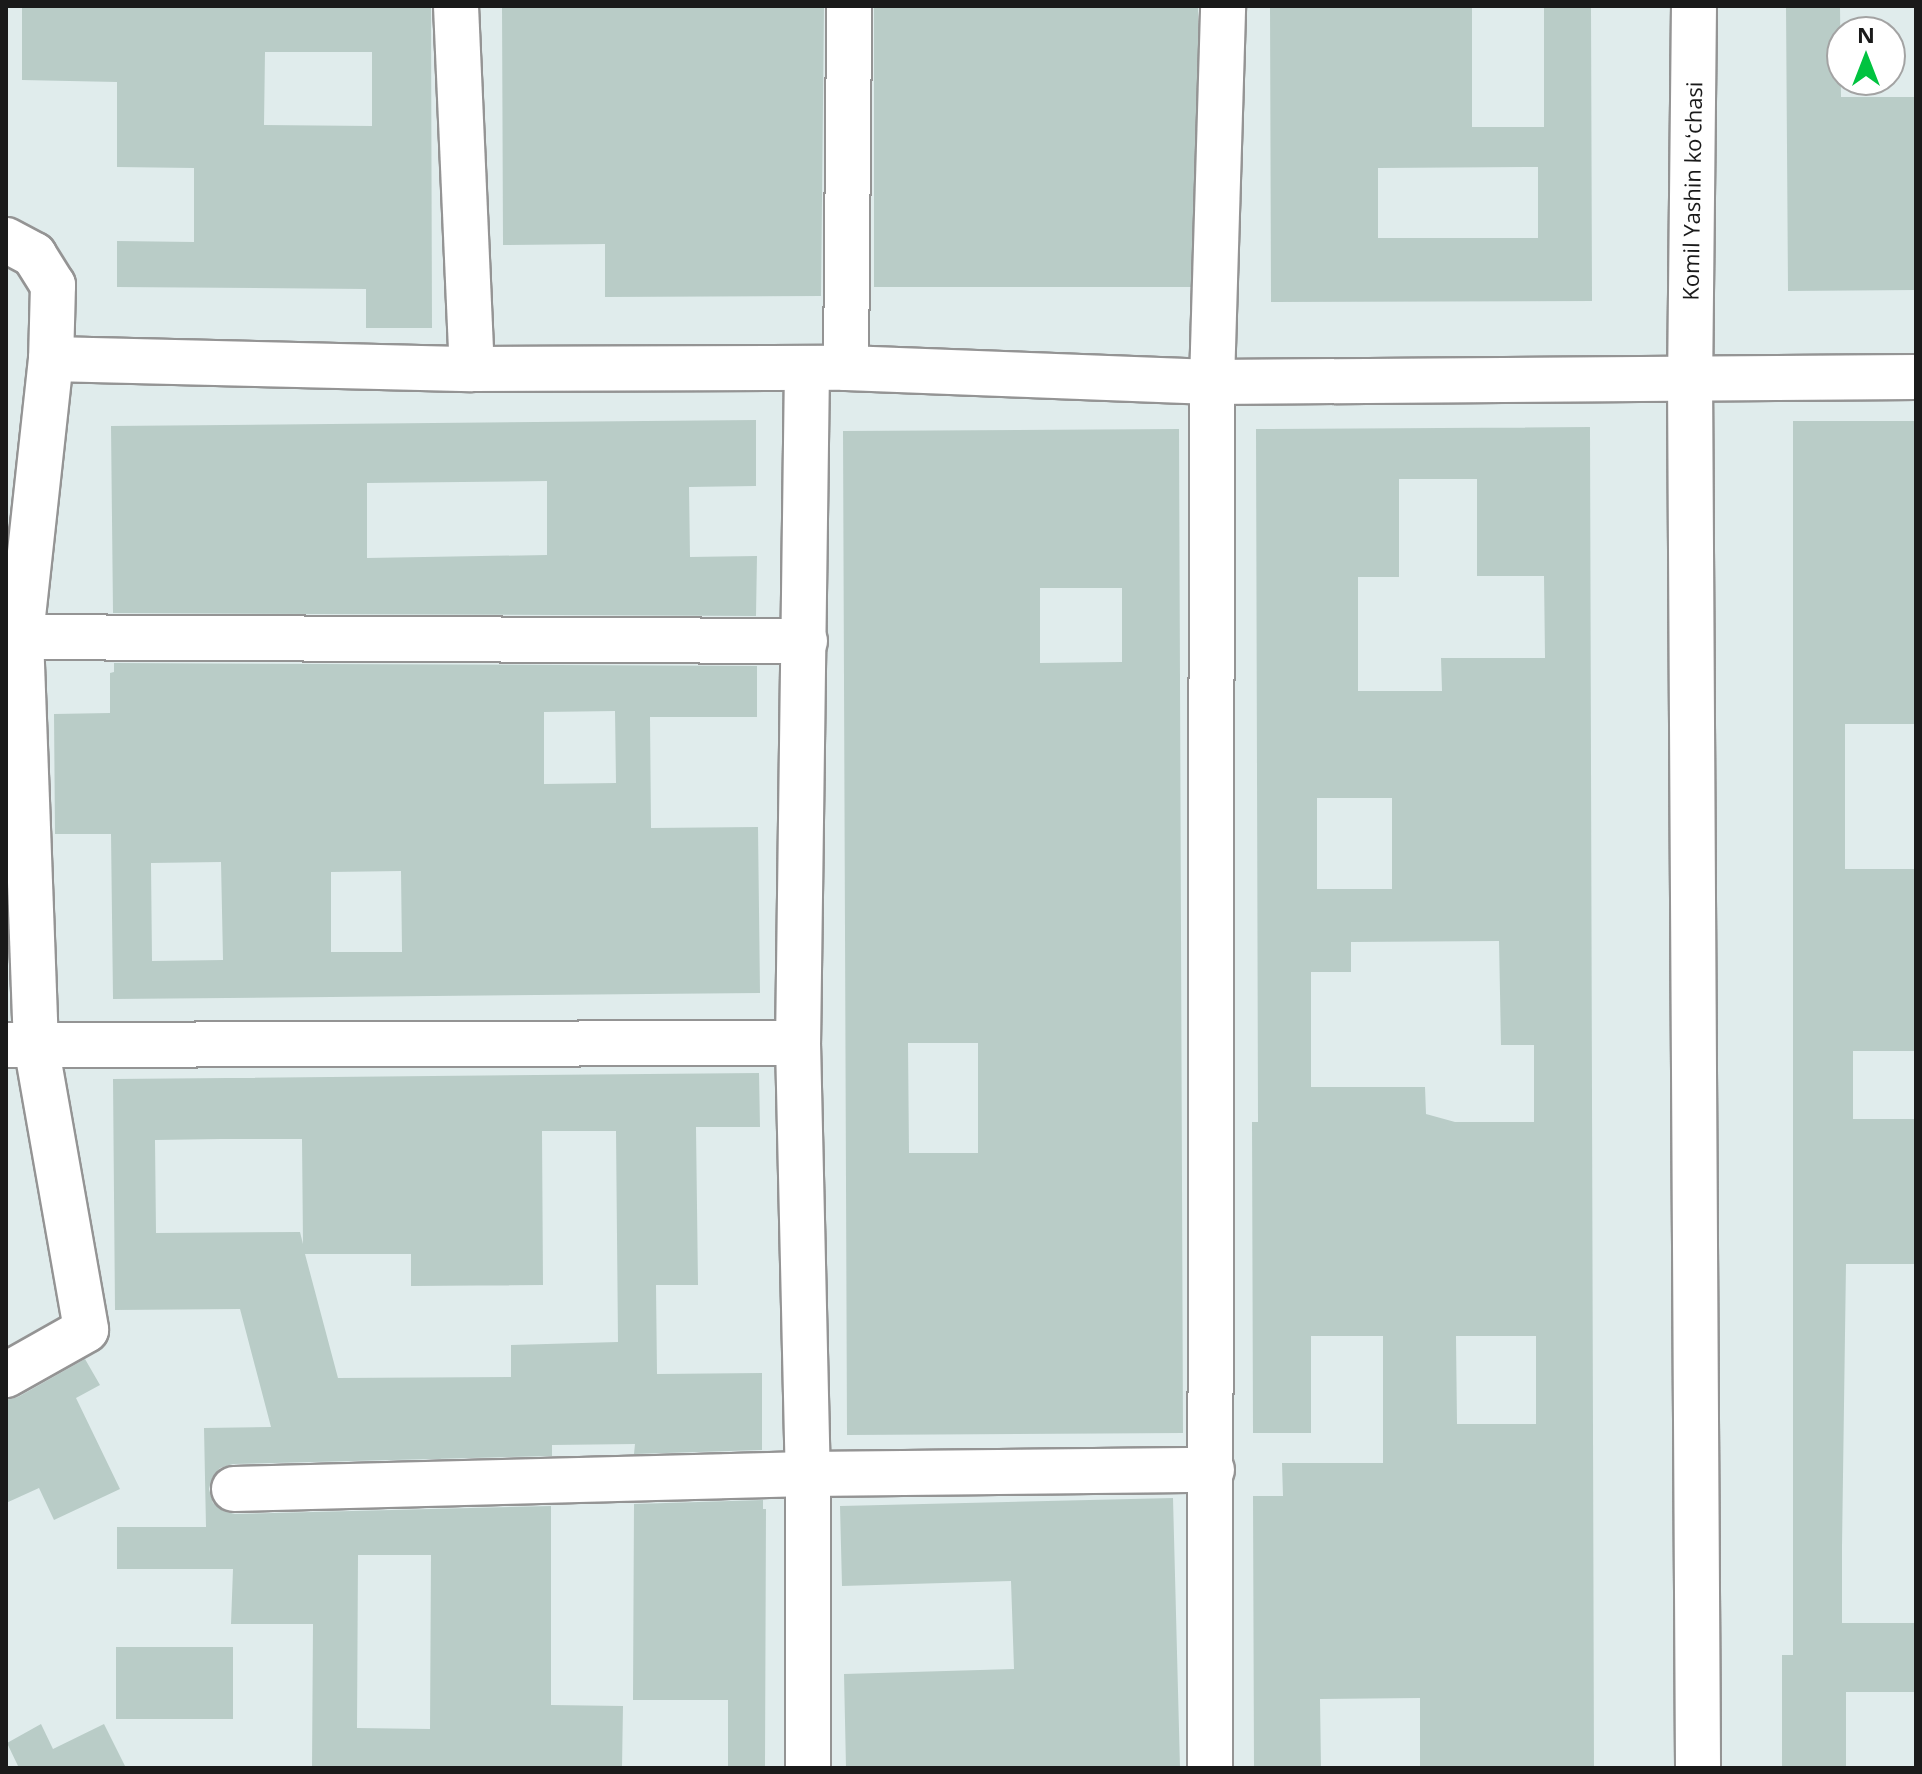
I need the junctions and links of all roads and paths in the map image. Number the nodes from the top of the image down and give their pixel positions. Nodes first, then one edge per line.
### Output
1 (456, 6) edge
2 (849, 6) edge
3 (1223, 6) edge
4 (1694, 6) edge
5 (6, 240) edge
6 (51, 359) junction
7 (826, 368) junction
8 (472, 369) junction
9 (1690, 376) junction
10 (1916, 377) edge
11 (1212, 382) junction
12 (14, 637) edge
13 (805, 641) junction
14 (798, 1043) junction
15 (21, 1045) edge
16 (6, 1375) edge
17 (1212, 1470) junction
18 (808, 1474) junction
19 (234, 1489) dead end
20 (808, 1768) edge
21 (1210, 1768) edge
22 (1698, 1768) edge

1 - 8 street
2 - 7 street
3 - 11 street
4 - 9 street, Komil Yashin koʻchasi
5 - 6 street
6 - 8 street
6 - 12 street
7 - 8 street
7 - 11 street
7 - 13 street
9 - 10 street
9 - 11 street
9 - 22 street, Komil Yashin koʻchasi
11 - 17 street
12 - 13 street
12 - 15 street
13 - 14 street
14 - 15 street
14 - 18 street
15 - 16 street
17 - 18 street
17 - 21 street
18 - 19 street
18 - 20 street

